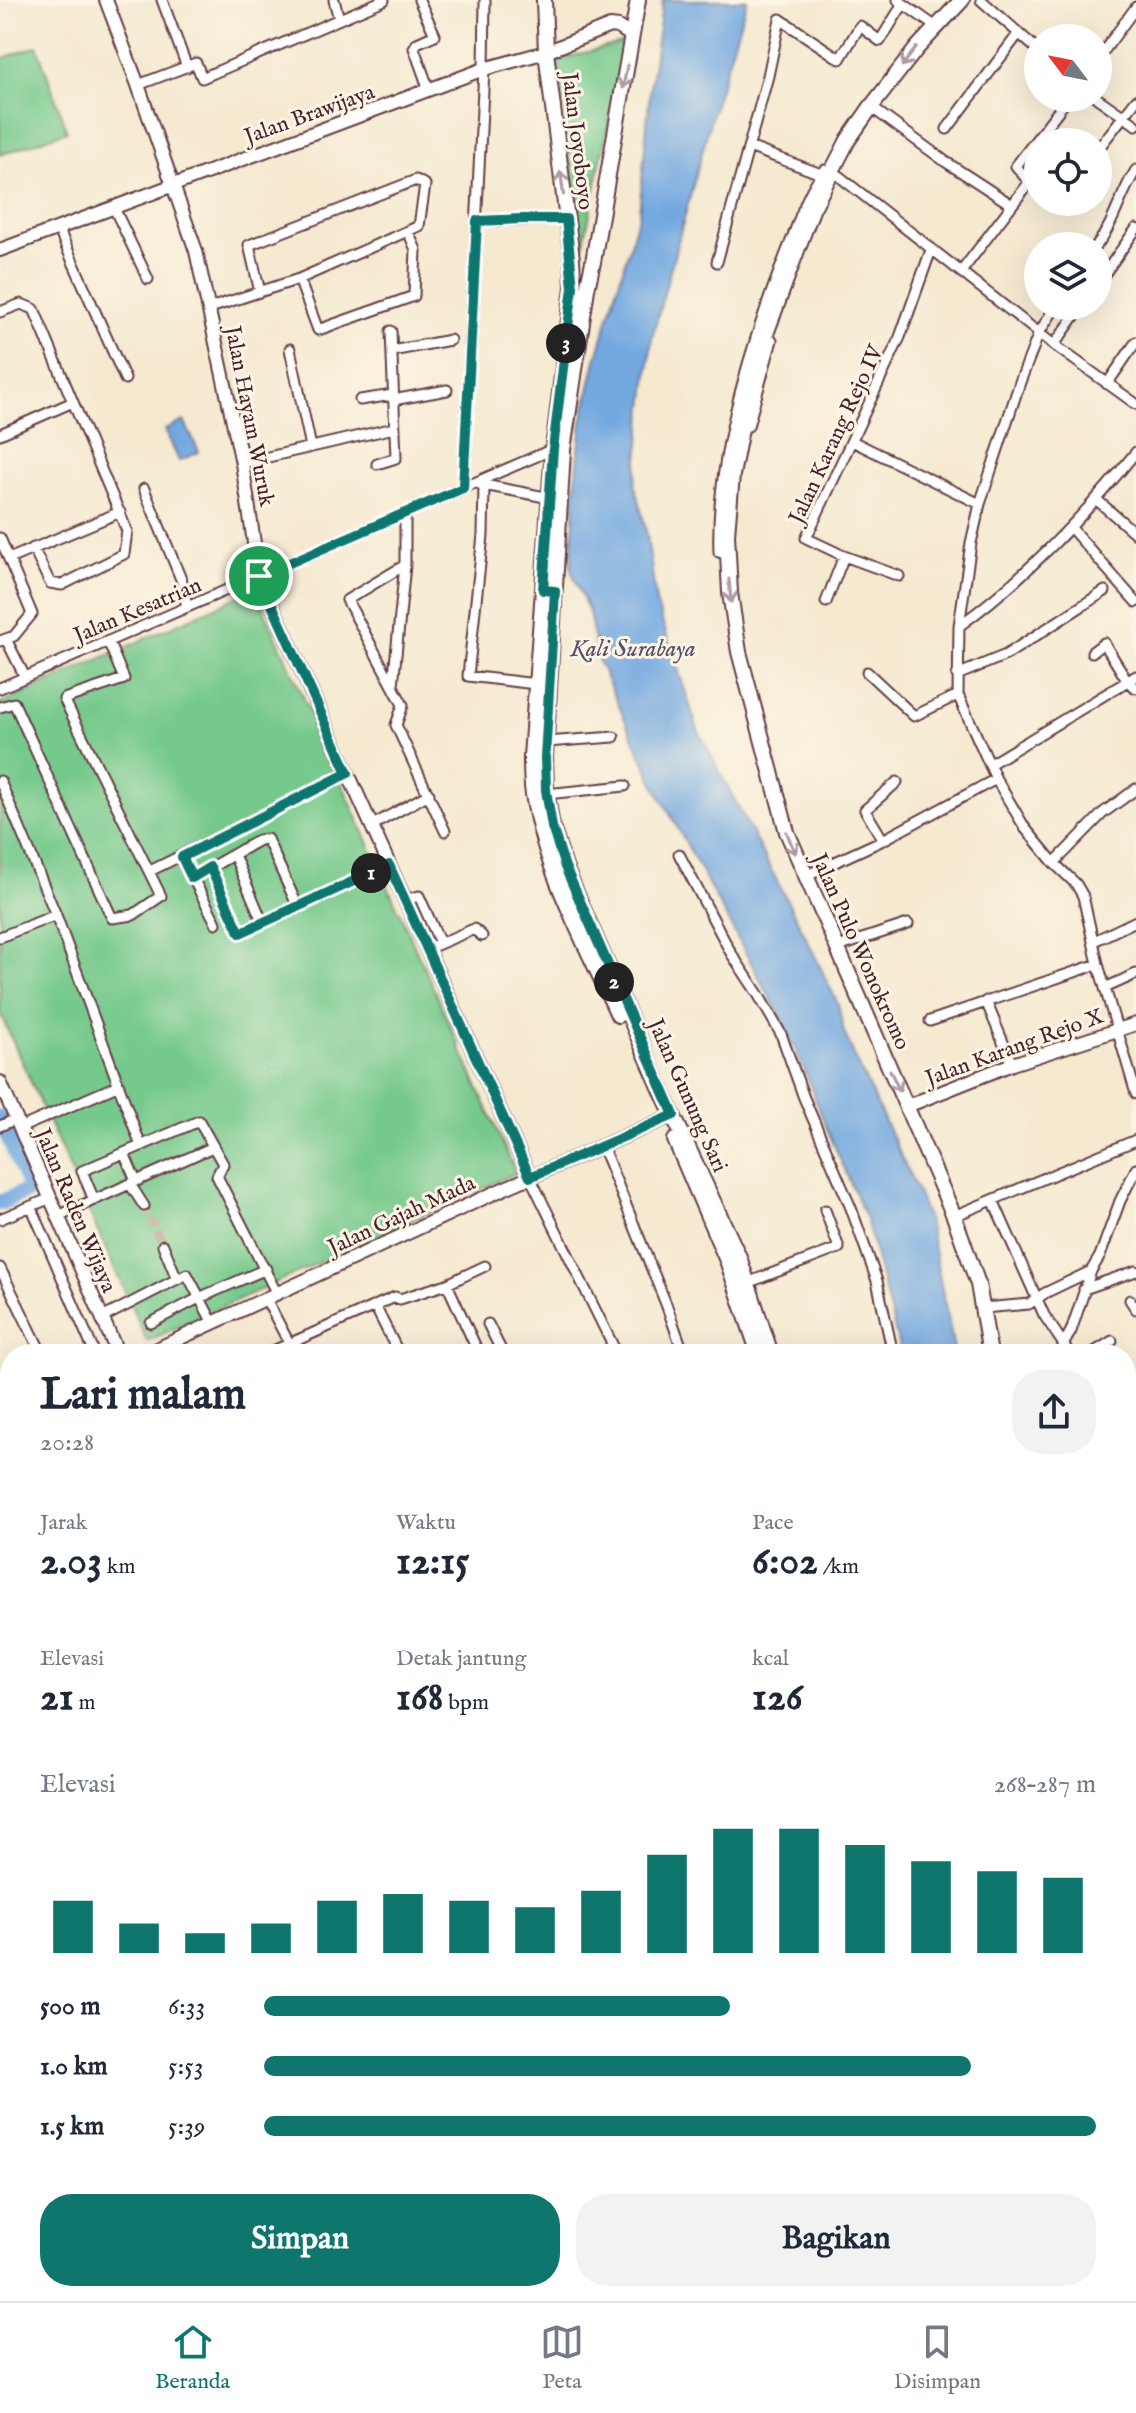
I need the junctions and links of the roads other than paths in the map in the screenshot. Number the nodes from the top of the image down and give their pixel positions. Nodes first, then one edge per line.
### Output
1 (106, 0) edge
2 (162, 0) edge
3 (334, 0) edge
4 (384, 0) edge
5 (419, 0) edge
6 (485, 0) edge
7 (544, 0) edge
8 (638, 0) edge
9 (962, 0) edge
10 (981, 0) edge
11 (901, 2) edge
12 (1136, 7) edge
13 (339, 19) junction
14 (936, 27) junction
15 (1019, 33) junction
16 (632, 36) junction
17 (1024, 37) edge
18 (1112, 40) edge
19 (546, 52) junction
20 (187, 67) junction
21 (484, 69) junction
22 (138, 85) junction
23 (429, 90) junction
24 (1136, 100) edge
25 (871, 107) junction
26 (1112, 109) edge
27 (1057, 112) edge
28 (1124, 117) junction
29 (1136, 125) edge
30 (947, 129) dead end
31 (1112, 132) edge
32 (749, 147) junction
33 (1136, 170) edge
34 (829, 173) junction
35 (174, 185) junction
36 (1012, 205) junction
37 (114, 208) junction
38 (566, 219) junction
39 (477, 221) junction
40 (58, 228) junction
41 (1136, 229) edge
42 (408, 231) junction
43 (1106, 232) edge
44 (0, 250) edge
45 (931, 250) junction
46 (572, 260) junction
47 (593, 262) junction
48 (717, 262) dead end
49 (1112, 263) edge
50 (961, 272) junction
51 (148, 279) dead end
52 (299, 279) junction
53 (580, 288) junction
54 (260, 292) junction
55 (210, 308) junction
56 (0, 312) edge
57 (1047, 320) edge
58 (1072, 320) edge
59 (391, 331) dead end
60 (1039, 333) junction
61 (450, 340) dead end
62 (1136, 342) edge
63 (1054, 345) junction
64 (290, 349) dead end
65 (392, 351) junction
66 (125, 379) dead end
67 (1107, 384) junction
68 (447, 390) dead end
69 (393, 398) junction
70 (360, 400) dead end
71 (73, 402) junction
72 (1136, 404) edge
73 (394, 428) junction
74 (0, 434) edge
75 (852, 441) junction
76 (311, 447) junction
77 (553, 449) junction
78 (1136, 452) edge
79 (242, 463) junction
80 (377, 464) dead end
81 (736, 472) dead end
82 (479, 484) junction
83 (463, 488) junction
84 (144, 489) dead end
85 (550, 498) junction
86 (1097, 500) junction
87 (980, 504) junction
88 (120, 512) junction
89 (405, 513) junction
90 (1071, 528) junction
91 (1136, 534) edge
92 (0, 538) edge
93 (33, 548) junction
94 (844, 556) junction
95 (9, 559) junction
96 (405, 565) junction
97 (259, 576) junction
98 (899, 576) dead end
99 (549, 590) junction
100 (1105, 591) dead end
101 (826, 602) dead end
102 (1136, 602) edge
103 (186, 607) junction
104 (959, 626) junction
105 (3, 640) edge
106 (108, 641) junction
107 (1092, 652) dead end
108 (867, 672) dead end
109 (957, 675) junction
110 (25, 677) junction
111 (1133, 682) edge
112 (536, 684) junction
113 (393, 685) junction
114 (0, 688) edge
115 (958, 695) junction
116 (0, 707) edge
117 (614, 737) dead end
118 (546, 742) junction
119 (990, 764) junction
120 (348, 773) junction
121 (0, 781) edge
122 (897, 782) dead end
123 (990, 782) junction
124 (625, 786) dead end
125 (1136, 789) edge
126 (429, 794) junction
127 (546, 794) junction
128 (371, 826) junction
129 (445, 831) dead end
130 (883, 840) junction
131 (679, 854) dead end
132 (234, 855) junction
133 (182, 857) junction
134 (1054, 863) junction
135 (389, 865) junction
136 (210, 867) junction
137 (150, 871) junction
138 (805, 876) junction
139 (192, 878) junction
140 (571, 896) junction
141 (405, 900) junction
142 (298, 907) junction
143 (56, 915) junction
144 (1136, 921) edge
145 (216, 923) dead end
146 (263, 923) junction
147 (908, 924) dead end
148 (482, 936) dead end
149 (0, 937) edge
150 (1094, 941) junction
151 (440, 943) junction
152 (838, 947) junction
153 (427, 949) junction
154 (1098, 964) junction
155 (1136, 974) edge
156 (1105, 988) junction
157 (986, 1001) junction
158 (930, 1021) dead end
159 (1136, 1024) edge
160 (1117, 1029) junction
161 (1131, 1058) edge
162 (1012, 1064) junction
163 (0, 1082) edge
164 (119, 1085) junction
165 (1136, 1094) edge
166 (907, 1106) junction
167 (669, 1116) junction
168 (16, 1123) junction
169 (0, 1126) edge
170 (1136, 1140) edge
171 (141, 1146) junction
172 (602, 1146) junction
173 (213, 1147) junction
174 (124, 1153) junction
175 (1136, 1169) edge
176 (530, 1177) junction
177 (133, 1182) junction
178 (51, 1198) junction
179 (94, 1200) junction
180 (993, 1200) junction
181 (31, 1206) junction
182 (144, 1206) tunnel mouth
183 (825, 1210) dead end
184 (58, 1216) junction
185 (954, 1216) junction
186 (0, 1219) edge
187 (163, 1245) tunnel mouth
188 (485, 1266) dead end
189 (0, 1268) edge
190 (266, 1269) junction
191 (1091, 1271) junction
192 (1136, 1271) edge
193 (177, 1279) junction
194 (747, 1283) junction
195 (447, 1284) junction
196 (1084, 1289) junction
197 (272, 1296) junction
198 (199, 1298) junction
199 (1037, 1300) junction
200 (375, 1306) junction
201 (983, 1308) junction
202 (102, 1318) junction
203 (151, 1323) dead end
204 (213, 1323) junction
205 (488, 1324) dead end
206 (1112, 1341) dead end
207 (37, 1344) edge
208 (91, 1344) edge
209 (114, 1344) edge
210 (168, 1344) edge
211 (284, 1344) edge
212 (294, 1344) edge
213 (394, 1344) edge
214 (474, 1344) edge
215 (498, 1344) edge
216 (612, 1344) edge
217 (680, 1344) edge
218 (756, 1344) edge
219 (768, 1344) edge
220 (891, 1344) edge
221 (988, 1344) edge
222 (1062, 1344) edge
223 (1064, 1344) edge
224 (1107, 1344) edge
225 (1136, 1650) edge
226 (1136, 1661) edge

1 - 22 street, Jalan Hayam Wuruk
2 - 20 street
3 - 13 street
4 - 13 street
5 - 23 street
6 - 21 street
7 - 19 main road, Jalan Joyoboyo
8 - 16 main road, Jalan Gunung Sari
9 - 14 main road, Jalan Pulo Wonokromo
10 - 15 street
11 - 14 street
11 - 32 street
12 - 18 street
13 - 20 street
14 -> 25 main road, Jalan Pulo Wonokromo
15 - 17 street
15 - 30 street
16 - 19 street, Jalan Brawijaya
16 -> 47 main road, Jalan Gunung Sari
19 - 21 street, Jalan Brawijaya
38 -> 19 main road, Jalan Joyoboyo
20 - 22 street
21 - 23 street, Jalan Brawijaya
21 - 39 street
22 - 35 street, Jalan Hayam Wuruk
23 - 35 street, Jalan Brawijaya
24 - 28 street
25 - 34 main road, Jalan Pulo Wonokromo
25 - 36 street
26 - 28 street
27 - 36 street
28 - 29 street
28 - 31 street
32 - 34 street
32 - 48 street
33 - 43 street
34 - 45 street
34 - 81 street, Jalan Pulo Wonokromo
34 -> 138 main road, Jalan Pulo Wonokromo
35 - 37 street, Jalan Brawijaya
35 - 55 street, Jalan Hayam Wuruk
36 - 50 street
37 - 40 street, Jalan Brawijaya
37 - 51 street
38 - 39 street
38 - 46 main road, Jalan Joyoboyo
39 - 83 street
40 - 44 street, Jalan Brawijaya
40 - 66 street
41 - 49 street
42 - 52 street
42 - 52 street
42 - 54 street
45 - 50 street
45 - 75 street, Jalan Karang Rejo IV
46 - 47 main road
46 - 53 main road, Jalan Joyoboyo
47 - 53 main road, Jalan Gunung Sari
50 - 60 street
52 - 54 street
53 - 77 main road, Jalan Gunung Sari
53 - 99 main road, Jalan Gunung Sari
54 - 55 street
55 - 79 street, Jalan Hayam Wuruk
56 - 71 street
57 - 60 street
58 - 63 street
59 - 65 street
60 - 63 street
60 - 87 street
61 - 65 street
62 - 67 street
63 - 67 street
64 - 76 street
65 - 69 street
67 - 72 street
68 - 69 street
69 - 70 street
69 - 73 street
71 - 74 street
71 - 88 street
73 - 76 street
73 - 80 street
75 - 87 street
75 - 94 street, Jalan Karang Rejo IV
76 - 79 street
77 - 82 street, Jalan Kesatrian
77 - 85 main road, Jalan Gunung Sari
78 - 86 street
79 - 97 street, Jalan Hayam Wuruk
82 - 83 street, Jalan Kesatrian
82 - 85 street
82 - 112 street
83 - 89 street, Jalan Kesatrian
84 - 103 street
85 - 99 main road, Jalan Gunung Sari
86 - 90 street
86 - 91 street
87 - 104 street
88 - 93 street
88 - 93 street
89 - 96 street
89 - 97 street, Jalan Kesatrian
90 - 102 street
90 - 104 street
92 - 95 street
93 - 95 street
94 - 98 street, Jalan Karang Rejo IV
94 - 101 street
95 - 105 street
96 - 113 street
96 - 113 street
97 - 103 street, Jalan Kesatrian
97 - 120 street, Jalan Hayam Wuruk
99 - 112 main road, Jalan Gunung Sari
99 - 118 main road, Jalan Gunung Sari
100 - 109 street
103 - 106 street, Jalan Kesatrian
104 - 109 street
105 - 110 street
106 - 110 street, Jalan Kesatrian
106 - 137 street
107 - 111 street
108 - 115 street
109 - 115 street
110 - 114 street, Jalan Kesatrian
111 - 119 street
112 - 140 main road, Jalan Gunung Sari
113 - 126 street
115 - 119 street
116 - 137 street
117 - 118 street
118 - 127 main road, Jalan Gunung Sari
119 - 123 street
120 - 128 street, Jalan Hayam Wuruk
120 - 133 street
121 - 143 street
122 - 130 street
123 - 130 street
123 - 134 street
124 - 127 street
125 - 134 street
126 - 128 street
126 - 129 street
127 - 140 main road, Jalan Gunung Sari
128 - 135 street, Jalan Hayam Wuruk
130 - 138 street
131 - 220 street
132 - 136 street
132 - 142 street
132 - 146 street
133 - 137 street
133 - 139 street
134 - 150 street
135 - 141 street, Jalan Hayam Wuruk
135 - 142 street
136 - 139 street
136 - 146 street
138 - 152 main road, Jalan Pulo Wonokromo
139 - 145 street
140 - 167 main road, Jalan Gunung Sari
141 - 151 street
141 - 153 street, Jalan Hayam Wuruk
142 - 146 street
143 - 149 street
143 - 164 street
144 - 150 street
147 - 152 street
148 - 151 street
150 - 154 street
151 - 153 street
152 -> 166 main road, Jalan Pulo Wonokromo
153 - 176 street, Jalan Hayam Wuruk
154 - 156 street
154 - 157 street
155 - 156 street
156 - 160 street
157 - 158 street
157 - 162 street
159 - 160 street, Jalan Karang Rejo X
160 - 161 street
160 - 162 street, Jalan Karang Rejo X
161 - 165 street
162 - 166 street, Jalan Karang Rejo X
163 - 168 street, Jalan Raden Wijaya
164 - 168 street
164 - 171 street
166 - 185 main road, Jalan Pulo Wonokromo
167 - 172 street, Jalan Gajah Mada
167 - 194 main road, Jalan Gunung Sari
167 - 218 main road, Jalan Gunung Sari
168 - 169 street
168 - 178 street, Jalan Raden Wijaya
170 - 180 street
171 - 173 street
171 - 174 street
172 - 176 street, Jalan Gajah Mada
172 - 217 street
173 - 177 street
173 - 190 street
174 - 177 street
174 - 179 street
175 - 191 street
176 - 197 street, Jalan Gajah Mada
176 - 216 street, Jalan Hayam Wuruk
177 - 179 street
177 - 182 street
178 - 181 street
178 - 184 street, Jalan Raden Wijaya
179 - 184 street
180 - 185 street
180 - 199 street
181 - 186 street
181 - 208 street
183 - 194 street
184 - 202 street, Jalan Raden Wijaya
185 - 201 main road, Jalan Pulo Wonokromo
187 - 193 street
188 - 195 street
189 - 207 street
190 - 197 street
190 - 198 street
191 - 196 street
191 - 199 street
192 - 196 street
193 - 198 street
193 - 202 street
194 - 219 main road, Jalan Gunung Sari
195 - 200 street
195 - 214 street
196 - 223 street
197 - 204 street, Jalan Gajah Mada
197 - 211 street
198 - 203 street
198 - 204 street
199 - 201 street
199 - 222 street
200 - 212 street
200 - 213 street
201 - 221 main road, Jalan Pulo Wonokromo
202 - 209 street, Jalan Raden Wijaya
204 - 210 street, Jalan Gajah Mada
205 - 215 street
206 - 224 street
225 - 226 street

